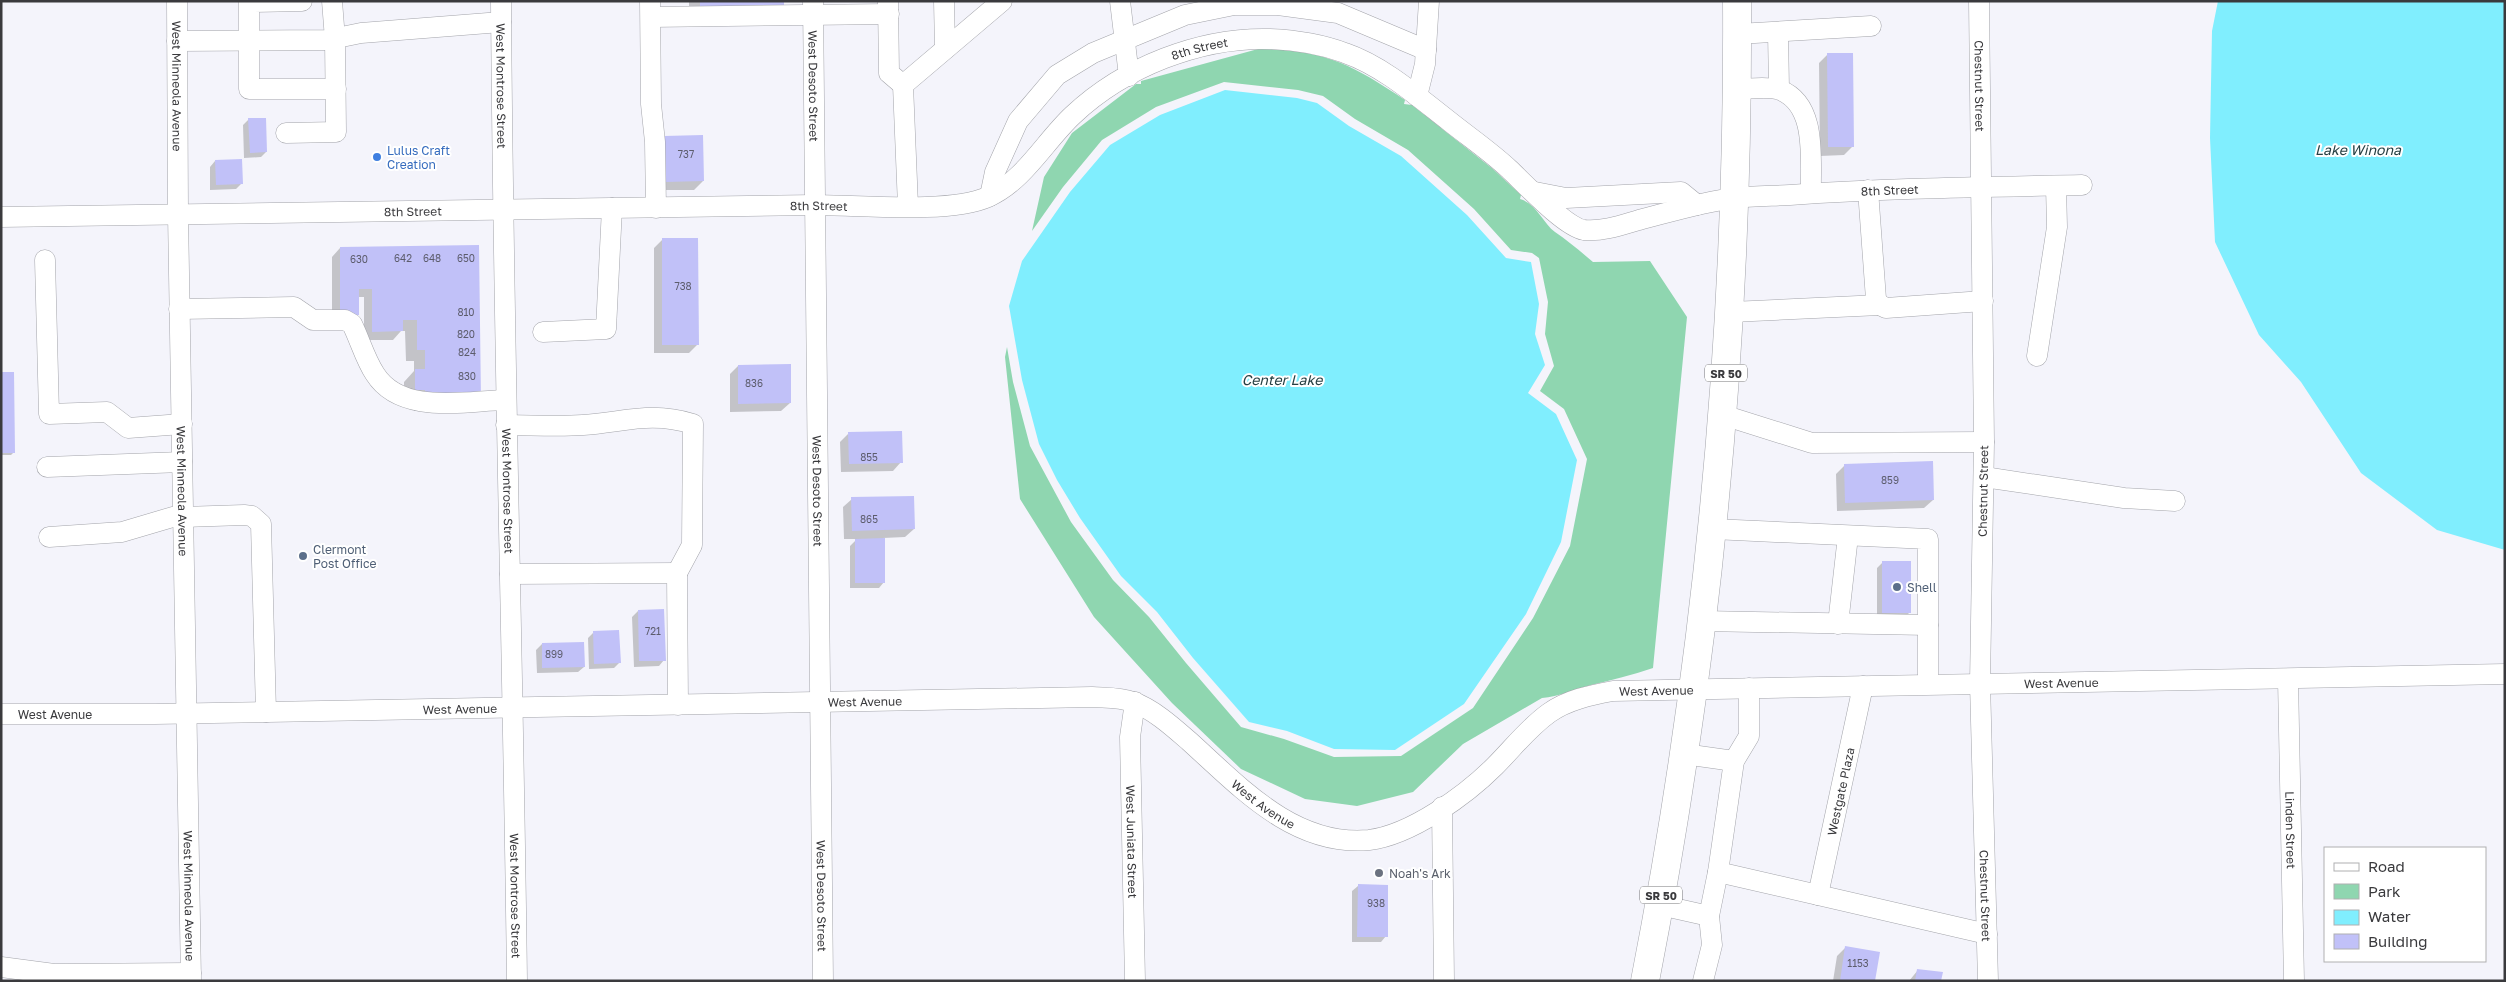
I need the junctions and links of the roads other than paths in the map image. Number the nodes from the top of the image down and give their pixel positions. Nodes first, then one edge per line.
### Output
1 (177, 1) edge
2 (302, 1) edge
3 (332, 1) edge
4 (501, 1) edge
5 (944, 1) edge
6 (1120, 1) edge
7 (1429, 1) edge
8 (1738, 1) edge
9 (1979, 1) edge
10 (999, 2) edge
11 (888, 8) edge
12 (650, 9) edge
13 (813, 9) edge
14 (501, 22) junction
15 (1871, 26) dead end
16 (1778, 32) junction
17 (1738, 34) junction
18 (336, 39) junction
19 (1123, 40) junction
20 (177, 41) junction
21 (249, 41) junction
22 (945, 50) junction
23 (1426, 50) junction
24 (1129, 76) junction
25 (903, 86) junction
26 (336, 89) junction
27 (1738, 89) junction
28 (1779, 89) junction
29 (1417, 96) junction
30 (286, 133) dead end
31 (2056, 186) junction
32 (2082, 186) dead end
33 (1982, 187) junction
34 (1868, 190) junction
35 (1533, 192) junction
36 (1811, 193) junction
37 (990, 196) junction
38 (1735, 198) junction
39 (815, 205) junction
40 (1697, 205) junction
41 (908, 206) junction
42 (612, 208) junction
43 (656, 208) junction
44 (503, 210) junction
45 (178, 214) junction
46 (1, 217) edge
47 (45, 260) dead end
48 (1983, 301) junction
49 (1880, 305) junction
50 (179, 309) junction
51 (1731, 312) junction
52 (543, 332) dead end
53 (2037, 356) dead end
54 (505, 400) junction
55 (1723, 416) junction
56 (182, 424) junction
57 (506, 425) junction
58 (1984, 442) junction
59 (182, 462) junction
60 (47, 466) dead end
61 (1984, 477) junction
62 (2175, 501) dead end
63 (183, 515) junction
64 (1713, 529) junction
65 (1848, 536) junction
66 (49, 537) dead end
67 (677, 573) junction
68 (510, 574) junction
69 (1702, 621) junction
70 (1838, 624) junction
71 (1928, 625) junction
72 (2505, 674) edge
73 (2288, 679) junction
74 (1980, 683) junction
75 (1928, 684) junction
76 (1863, 686) junction
77 (1749, 688) junction
78 (1693, 690) junction
79 (820, 702) junction
80 (1135, 702) junction
81 (678, 705) junction
82 (513, 707) junction
83 (266, 712) junction
84 (1, 714) edge
85 (187, 714) junction
86 (1684, 754) junction
87 (1734, 761) junction
88 (1442, 807) junction
89 (1718, 872) junction
90 (1818, 896) junction
91 (1660, 905) junction
92 (1709, 916) junction
93 (1987, 934) junction
94 (1, 966) edge
95 (191, 977) edge
96 (517, 981) edge
97 (824, 981) edge
98 (1135, 981) edge
99 (1444, 981) edge
100 (1645, 981) edge
101 (1703, 981) edge
102 (1988, 981) edge
103 (2294, 981) edge

1 - 20 street, West Minneola Avenue
2 - 21 street
3 - 18 street
4 - 14 street, West Montrose Street
5 - 22 street
6 - 19 street
7 - 23 street
8 - 17 highway, SR 50
9 - 33 street, Chestnut Street
10 - 22 street
11 - 13 street
11 - 25 street
12 - 13 street
12 - 43 street
13 - 39 street, West Desoto Street
14 - 18 street
14 - 44 street, West Montrose Street
15 - 16 street
16 - 17 street
16 - 28 street
17 - 27 highway, SR 50
18 - 21 street
18 - 26 street
19 - 23 street
19 - 24 street
19 - 37 street
20 - 21 street
20 - 45 street, West Minneola Avenue
21 - 26 street
22 - 25 street
23 - 29 street
24 - 29 street, 8th Street
24 - 37 street, 8th Street
25 - 41 street
26 - 30 street
27 - 28 street
27 - 38 highway, SR 50
28 - 36 street
29 - 35 street, 8th Street
31 - 32 street, 8th Street
31 - 33 street, 8th Street
31 - 53 street
33 - 34 street, 8th Street
33 - 48 street, Chestnut Street
34 - 36 street, 8th Street
34 - 49 street
35 - 40 street
35 - 40 street, 8th Street
36 - 38 street, 8th Street
37 - 41 street, 8th Street
38 - 40 street, 8th Street
38 - 51 highway, SR 50
39 - 41 street, 8th Street
39 - 43 street, 8th Street
39 - 79 street, West Desoto Street
42 - 43 street, 8th Street
42 - 44 street, 8th Street
42 - 52 street
44 - 45 street, 8th Street
44 - 54 street, West Montrose Street
45 - 46 street, 8th Street
45 - 50 street, West Minneola Avenue
47 - 56 street
48 - 49 street
48 - 58 street, Chestnut Street
49 - 51 street
50 - 54 street
50 - 56 street, West Minneola Avenue
51 - 55 highway, SR 50
54 - 57 street, West Montrose Street
55 - 58 street
55 - 64 highway, SR 50
56 - 59 street, West Minneola Avenue
57 - 67 street
57 - 68 street, West Montrose Street
58 - 61 street, Chestnut Street
59 - 60 street
59 - 63 street, West Minneola Avenue
61 - 62 street
61 - 74 street, Chestnut Street
63 - 66 street
63 - 83 street
63 - 85 street, West Minneola Avenue
64 - 65 street
64 - 69 highway, SR 50
65 - 70 street
65 - 71 street
67 - 68 street
67 - 81 street
68 - 82 street, West Montrose Street
69 - 70 street
69 - 78 highway, SR 50
70 - 71 street
71 - 75 street
72 - 73 street, West Avenue
73 - 74 street, West Avenue
73 - 103 street, Linden Street
74 - 75 street, West Avenue
74 - 93 street, Chestnut Street
75 - 76 street, West Avenue
76 - 77 street, West Avenue
76 - 90 street, Westgate Plaza
77 - 78 street, West Avenue
77 - 87 street
78 - 86 highway, SR 50
78 - 88 street, West Avenue
79 - 80 street, West Avenue
79 - 81 street, West Avenue
79 - 97 street, West Desoto Street
80 - 88 street, West Avenue
80 - 98 street, West Juniata Street
81 - 82 street, West Avenue
82 - 83 street, West Avenue
82 - 96 street, West Montrose Street
83 - 85 street, West Avenue
84 - 85 street, West Avenue
85 - 95 street, West Minneola Avenue
86 - 87 street
86 - 91 highway, SR 50
87 - 89 street
88 - 99 street
89 - 90 street
89 - 92 street
90 - 93 street
91 - 92 street
91 - 100 highway, SR 50
92 - 101 street
93 - 102 street, Chestnut Street
94 - 95 street

